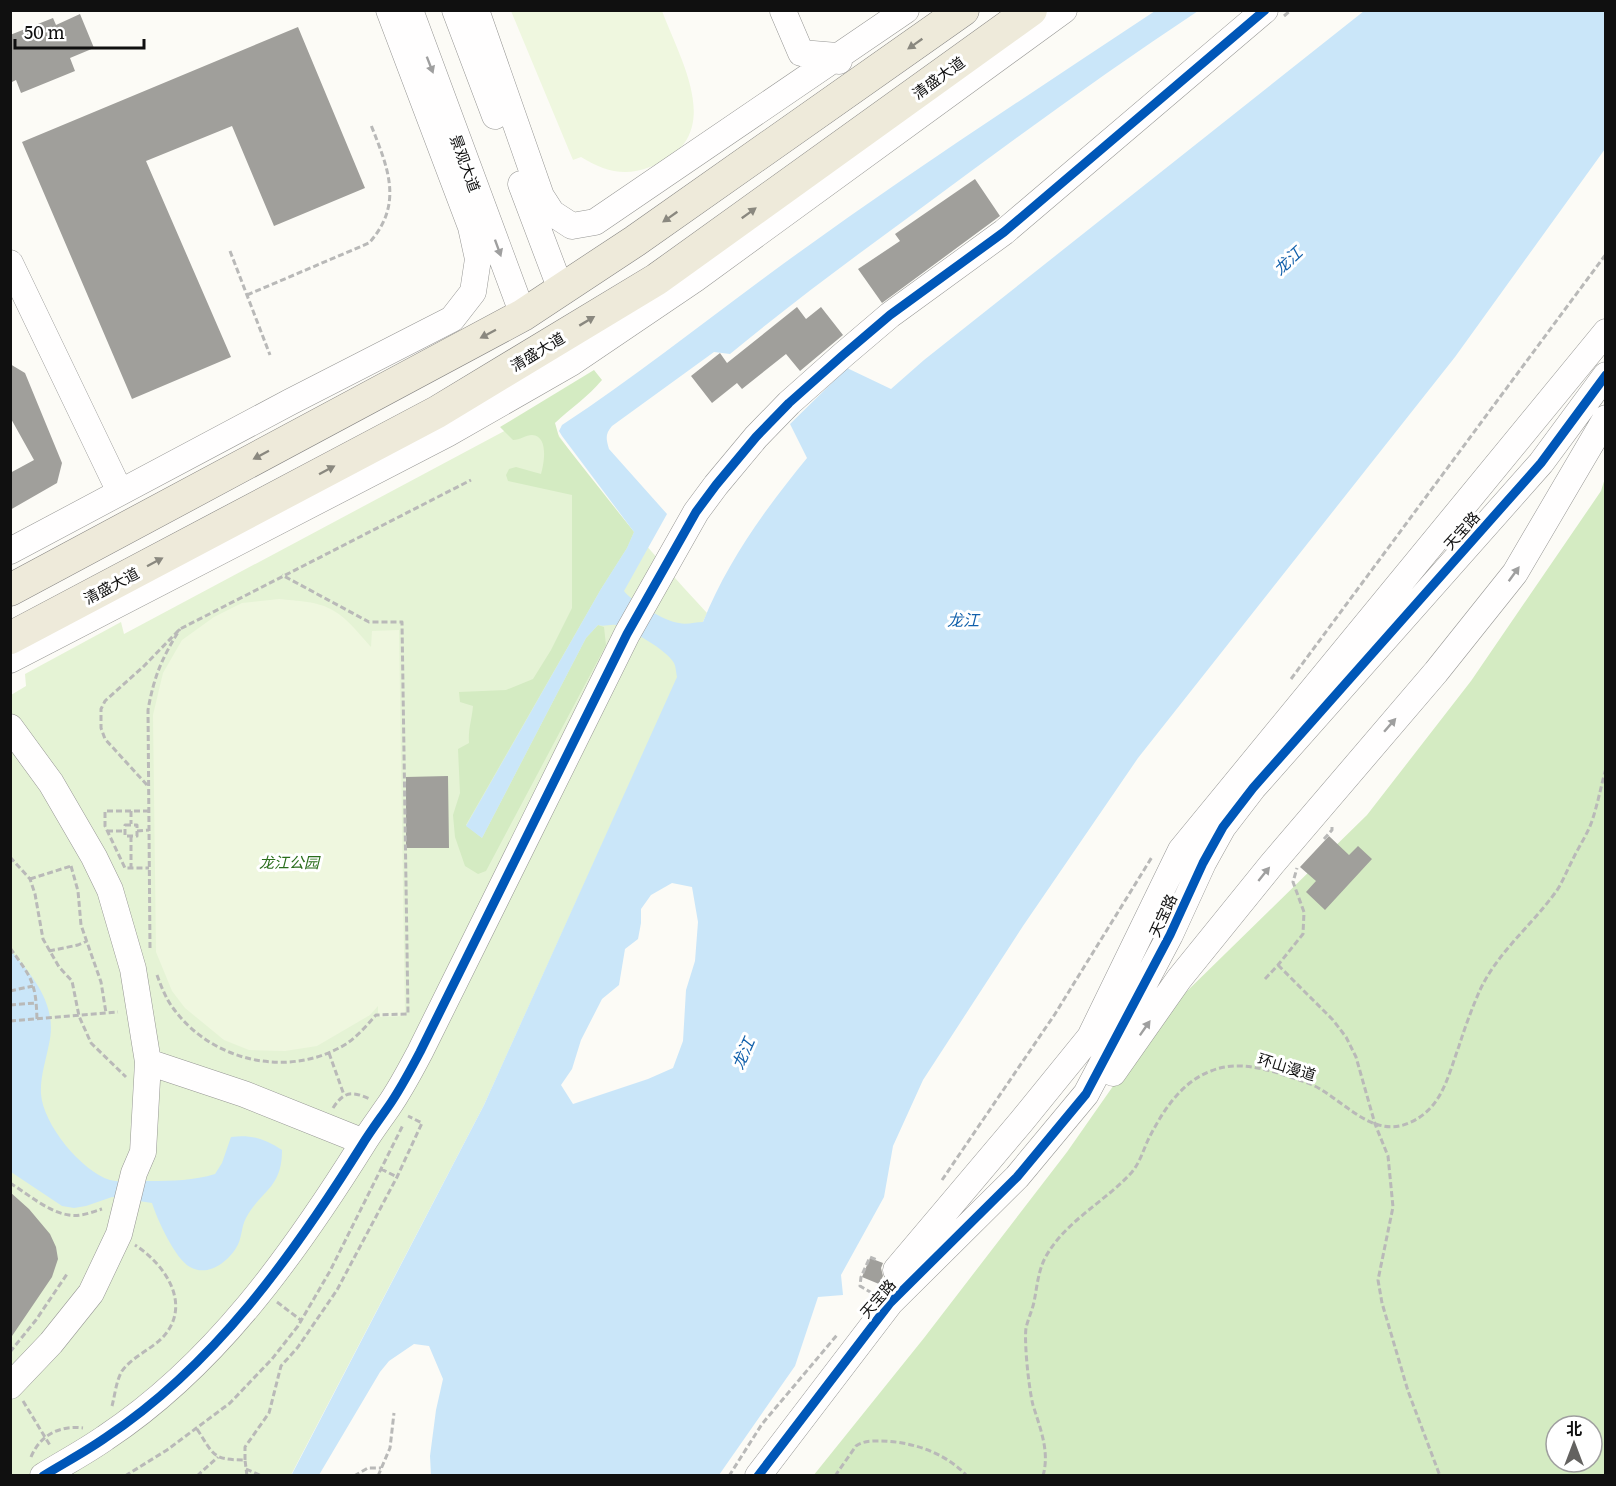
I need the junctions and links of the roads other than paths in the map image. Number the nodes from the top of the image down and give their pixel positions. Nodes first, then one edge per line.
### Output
1 (389, 10) edge
2 (410, 10) edge
3 (455, 10) edge
4 (476, 10) edge
5 (906, 10) edge
6 (963, 10) edge
7 (1031, 10) edge
8 (1064, 10) edge
9 (1265, 10) edge
10 (783, 11) edge
11 (837, 56) junction
12 (853, 88) junction
13 (10, 263) edge
14 (561, 290) junction
15 (523, 315) junction
16 (1605, 332) edge
17 (1605, 375) edge
18 (1605, 418) edge
19 (120, 492) junction
20 (10, 551) edge
21 (10, 590) edge
22 (10, 638) edge
23 (10, 660) edge
24 (10, 727) edge
25 (148, 1062) junction
26 (364, 1142) junction
27 (889, 1266) road end
28 (12, 1385) edge
29 (52, 1470) edge
30 (758, 1476) edge
31 (773, 1476) edge

1 - 19 street
2 -> 15 street, 景观大道
3 - 14 street
4 - 11 street
5 - 11 street
6 -> 12 main road
22 -> 7 main road, 清盛大道
8 - 23 street
9 - 26 street
10 - 11 street
11 - 12 street
12 -> 14 main road
13 - 19 street
14 - 15 main road
15 -> 21 main road
16 - 27 street
17 - 30 street, 天宝路
31 -> 18 street, 天宝路
19 - 20 street
24 - 25 street
25 - 26 street
25 - 28 street
26 - 29 street

